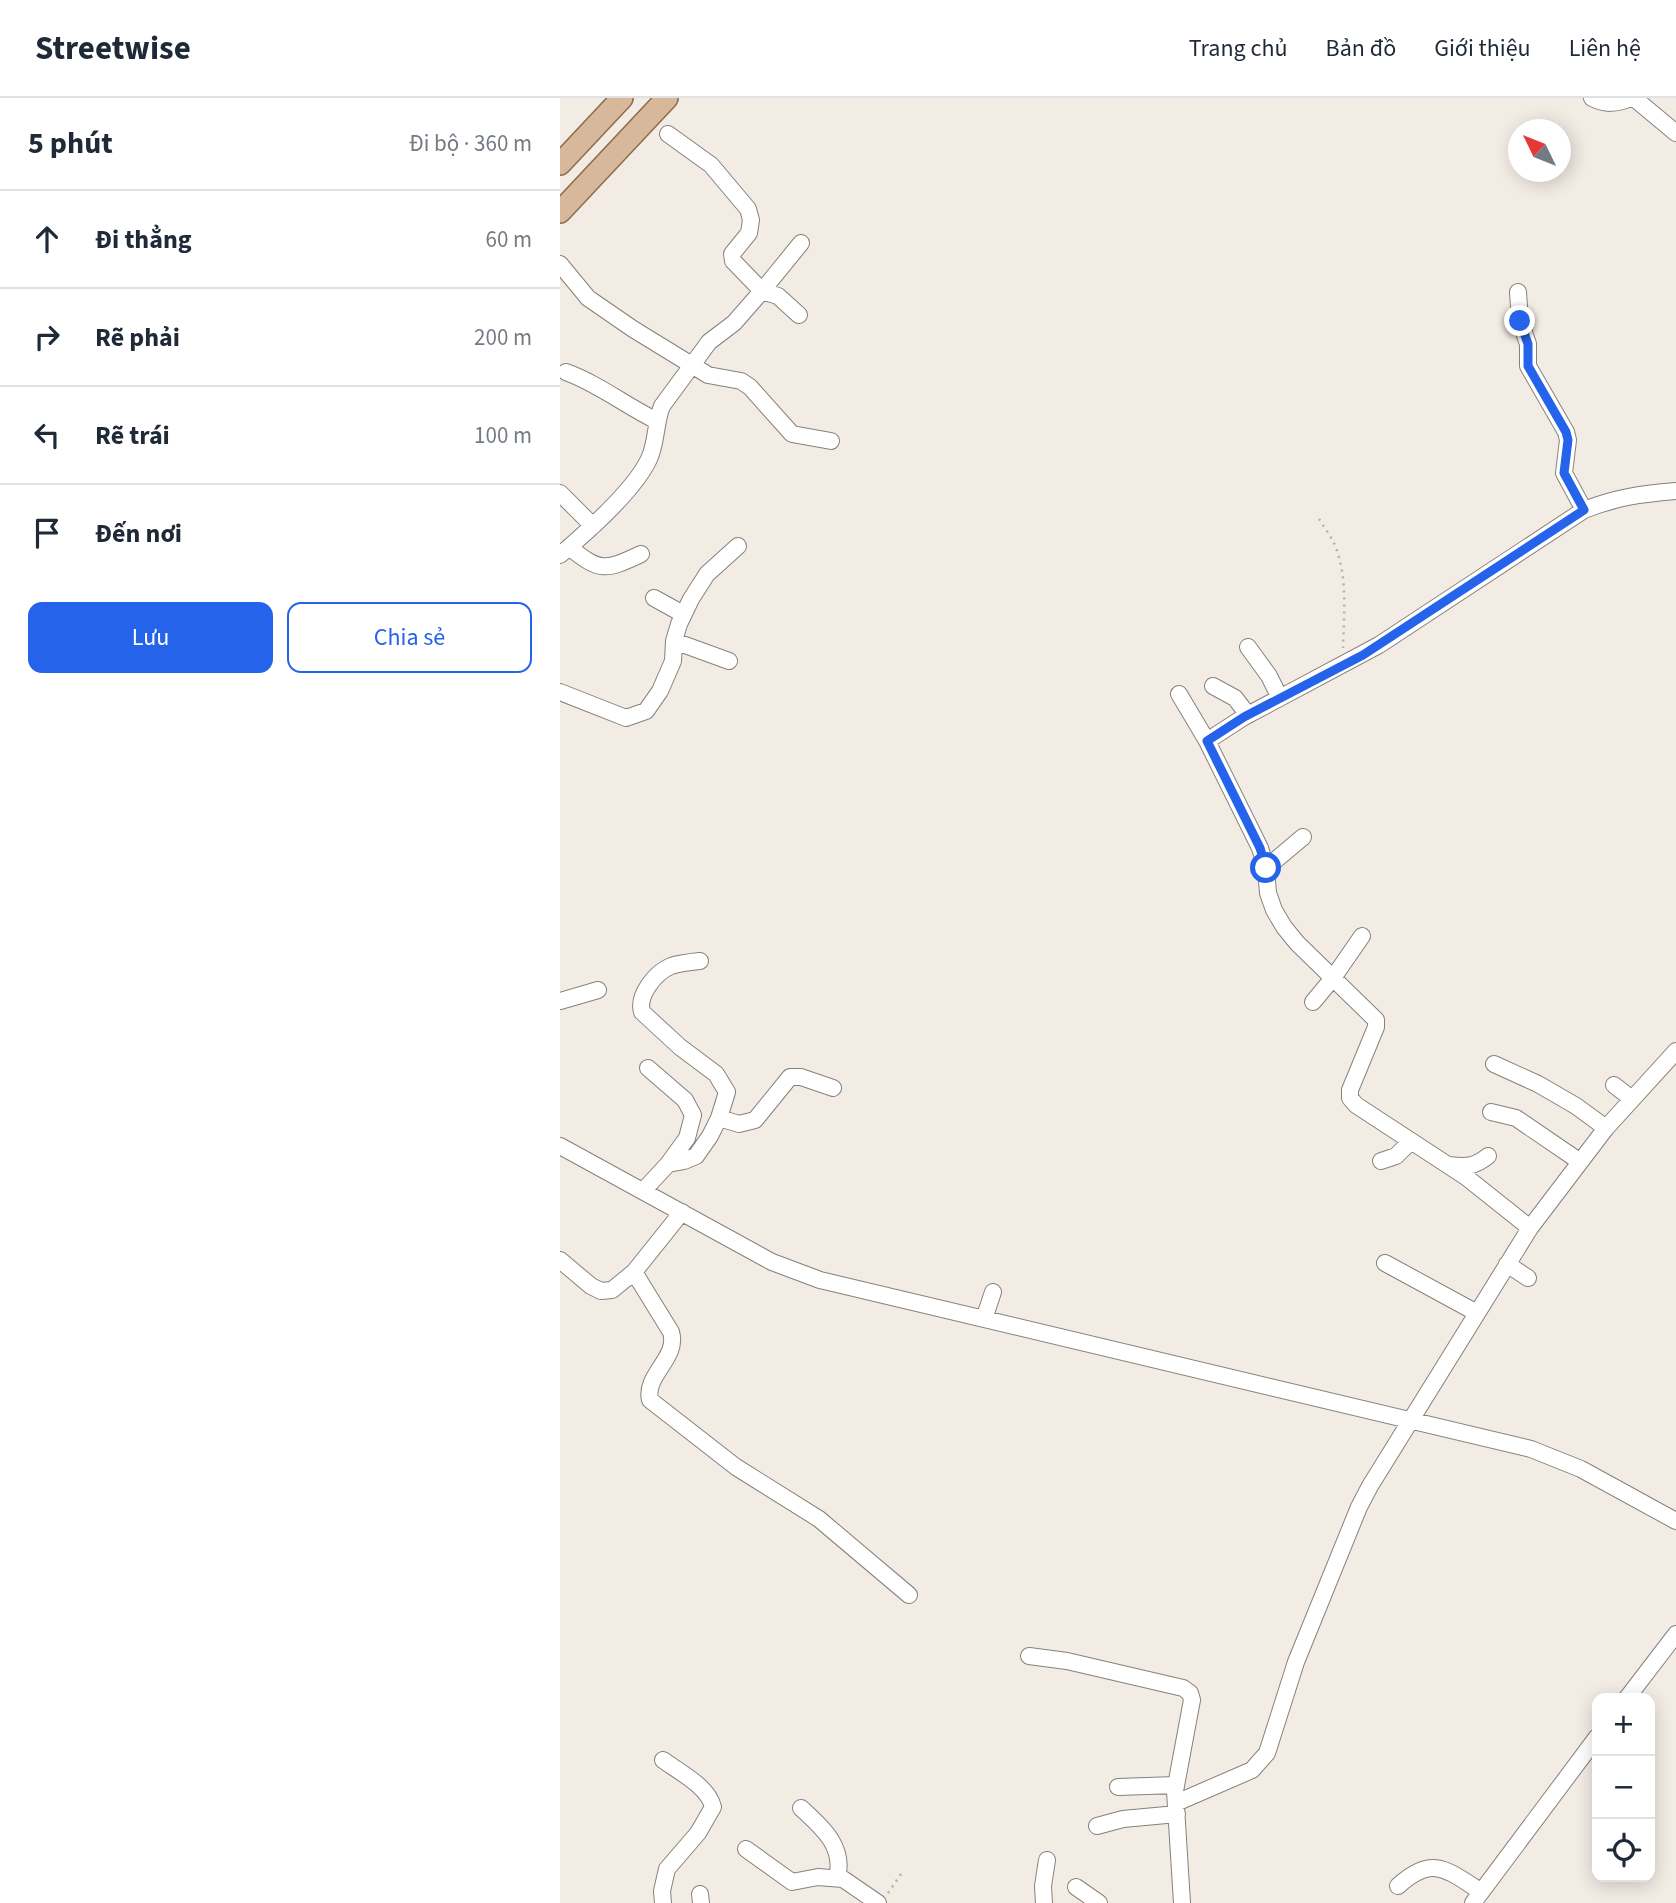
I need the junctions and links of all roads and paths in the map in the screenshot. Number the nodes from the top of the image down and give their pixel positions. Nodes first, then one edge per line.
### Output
1 (622, 98) edge
2 (667, 98) edge
3 (1592, 98) edge
4 (1632, 98) edge
5 (1676, 133) edge
6 (667, 134) dead end
7 (560, 164) edge
8 (560, 212) edge
9 (801, 243) dead end
10 (560, 264) edge
11 (762, 291) junction
12 (1518, 292) dead end
13 (799, 315) dead end
14 (693, 365) junction
15 (566, 372) dead end
16 (657, 421) junction
17 (831, 441) dead end
18 (1676, 492) edge
19 (560, 493) edge
20 (1584, 510) junction
21 (1319, 519) dead end
22 (593, 526) junction
23 (738, 546) dead end
24 (564, 551) edge
25 (641, 554) dead end
26 (654, 598) dead end
27 (683, 614) junction
28 (674, 641) junction
29 (1248, 647) dead end
30 (729, 661) dead end
31 (1343, 666) junction
32 (1213, 686) dead end
33 (560, 692) edge
34 (1179, 694) dead end
35 (1280, 698) junction
36 (1248, 715) junction
37 (1207, 741) junction
38 (1303, 837) dead end
39 (1266, 868) junction
40 (1362, 936) dead end
41 (700, 961) dead end
42 (1333, 978) junction
43 (598, 990) dead end
44 (560, 1001) edge
45 (1313, 1002) dead end
46 (1676, 1051) edge
47 (1494, 1064) dead end
48 (648, 1068) dead end
49 (1614, 1085) dead end
50 (833, 1088) dead end
51 (1632, 1099) junction
52 (1491, 1112) dead end
53 (719, 1118) junction
54 (1606, 1128) junction
55 (1411, 1141) junction
56 (560, 1146) edge
57 (1488, 1156) dead end
58 (1381, 1161) dead end
59 (1578, 1161) junction
60 (668, 1164) junction
61 (1447, 1164) junction
62 (643, 1192) junction
63 (682, 1212) junction
64 (1530, 1228) junction
65 (560, 1259) edge
66 (1385, 1264) dead end
67 (1507, 1264) junction
68 (634, 1272) junction
69 (1528, 1278) dead end
70 (993, 1292) dead end
71 (1477, 1313) junction
72 (984, 1319) junction
73 (1410, 1421) junction
74 (1676, 1521) edge
75 (909, 1595) dead end
76 (1676, 1634) edge
77 (1030, 1656) dead end
78 (1631, 1693) edge
79 (1592, 1744) edge
80 (663, 1760) dead end
81 (1176, 1785) junction
82 (1118, 1787) dead end
83 (802, 1808) dead end
84 (1176, 1809) junction
85 (1097, 1826) dead end
86 (746, 1850) dead end
87 (1047, 1860) dead end
88 (903, 1871) dead end
89 (837, 1878) junction
90 (1398, 1886) dead end
91 (1076, 1887) dead end
92 (1477, 1897) edge
93 (663, 1903) edge
94 (878, 1903) edge
95 (1044, 1903) edge
96 (1099, 1903) edge
97 (1182, 1903) edge

1 - 7 main road
2 - 8 main road
3 - 4 street
4 - 5 street
6 - 11 street
9 - 11 street
10 - 14 street
11 - 13 street
11 - 14 street
12 - 20 street
14 - 16 street
14 - 17 street
15 - 16 street
16 - 22 street
18 - 20 street
19 - 22 street
20 - 31 street
21 - 31 path
22 - 24 street
23 - 27 street
24 - 25 street
26 - 27 street
27 - 28 street
28 - 30 street
28 - 33 street
29 - 35 street
31 - 35 street
32 - 36 street
34 - 37 street
35 - 36 street
36 - 37 street
37 - 39 street
38 - 39 street
39 - 42 street
40 - 42 street
41 - 53 street
42 - 45 street
42 - 55 street
43 - 44 street
46 - 51 street
47 - 54 street
48 - 60 street
49 - 51 street
50 - 53 street
51 - 54 street
52 - 59 street
53 - 60 street
54 - 59 street
55 - 58 street
55 - 61 street
56 - 62 street
57 - 61 street
59 - 64 street
60 - 62 street
61 - 64 street
62 - 63 street
63 - 68 street
63 - 72 street
64 - 67 street
65 - 68 street
66 - 71 street
67 - 69 street
67 - 71 street
68 - 75 street
70 - 72 street
71 - 73 street
72 - 73 street
73 - 74 street
73 - 84 street
76 - 78 street
77 - 81 street
79 - 92 street
80 - 93 street
81 - 82 street
81 - 84 street
83 - 89 street
84 - 85 street
84 - 97 street
86 - 89 street
87 - 95 street
88 - 94 path
89 - 94 street
90 - 92 street
91 - 96 street

